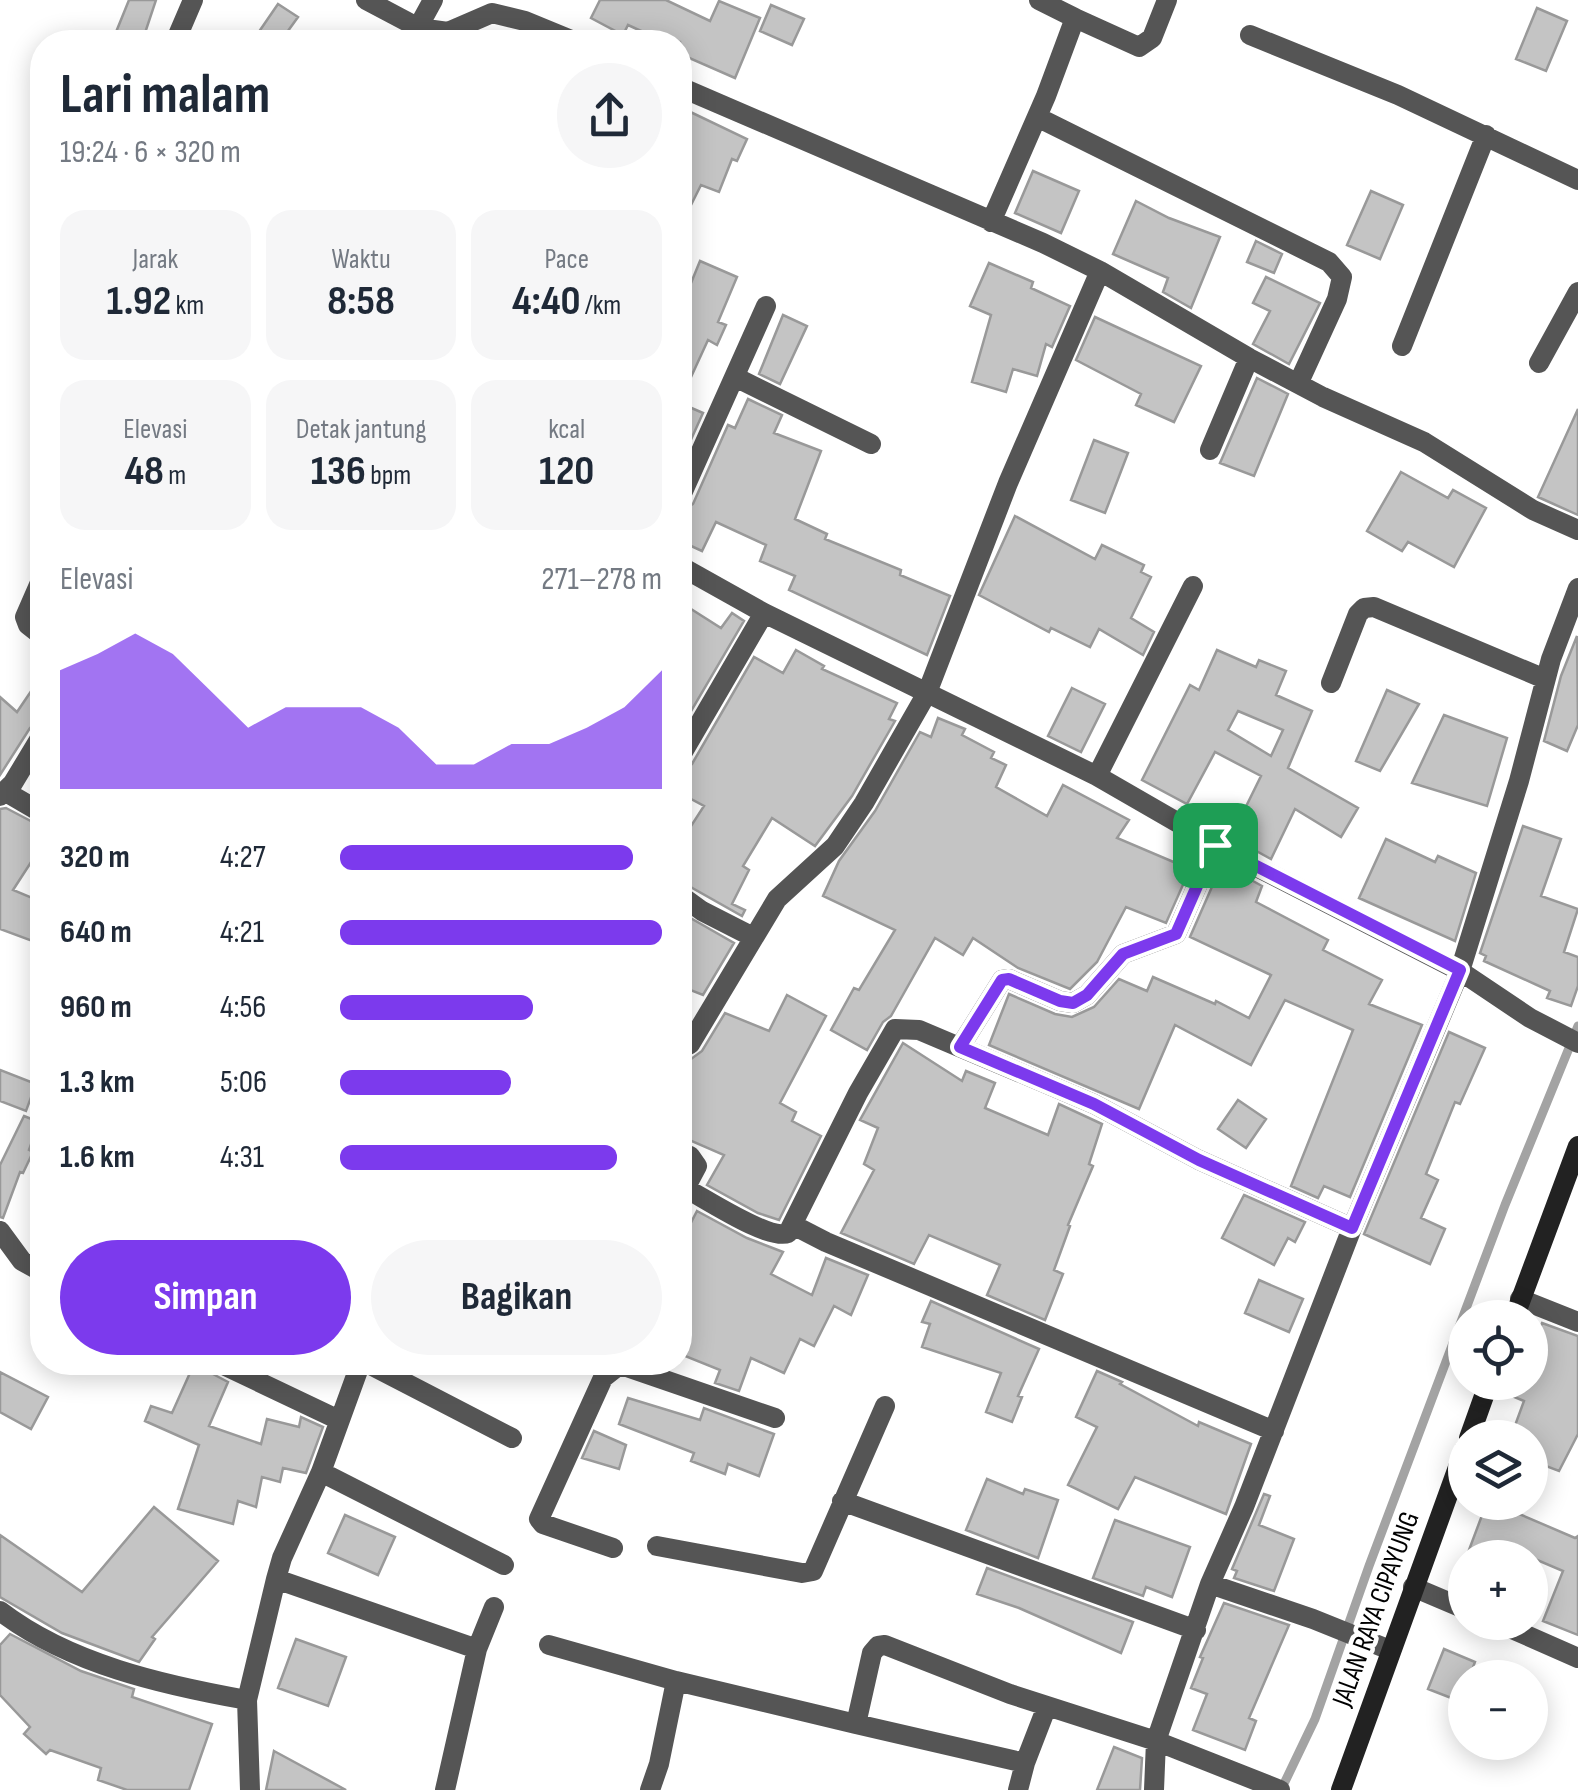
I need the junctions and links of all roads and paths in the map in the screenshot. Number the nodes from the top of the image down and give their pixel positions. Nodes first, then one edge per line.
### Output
1 (193, 0) edge
2 (366, 0) edge
3 (433, 0) edge
4 (1038, 0) edge
5 (1166, 0) edge
6 (1076, 18) junction
7 (180, 30) edge
8 (407, 30) edge
9 (417, 30) edge
10 (453, 30) edge
11 (547, 30) edge
12 (1250, 34) dead end
13 (692, 92) edge
14 (1037, 117) junction
15 (1486, 135) junction
16 (1578, 180) edge
17 (991, 222) junction
18 (1100, 271) junction
19 (1578, 292) edge
20 (766, 306) dead end
21 (1402, 346) dead end
22 (1248, 358) junction
23 (1539, 364) dead end
24 (735, 377) junction
25 (1299, 382) junction
26 (871, 444) dead end
27 (1210, 450) dead end
28 (692, 472) edge
29 (1578, 530) edge
30 (692, 573) edge
31 (1193, 586) dead end
32 (1578, 588) edge
33 (764, 613) junction
34 (1546, 679) junction
35 (1331, 683) dead end
36 (928, 693) junction
37 (692, 736) edge
38 (30, 753) edge
39 (1097, 776) junction
40 (3, 794) edge
41 (30, 807) edge
42 (1215, 845) junction
43 (692, 904) edge
44 (752, 937) junction
45 (1460, 970) junction
46 (692, 1041) edge
47 (1578, 1043) edge
48 (960, 1047) junction
49 (1578, 1146) edge
50 (692, 1198) edge
51 (793, 1224) junction
52 (1352, 1228) junction
53 (0, 1231) edge
54 (30, 1265) edge
55 (1520, 1300) edge
56 (1548, 1315) edge
57 (1578, 1322) edge
58 (245, 1375) edge
59 (358, 1375) edge
60 (388, 1375) edge
61 (607, 1375) edge
62 (655, 1375) edge
63 (885, 1406) dead end
64 (775, 1418) dead end
65 (340, 1420) junction
66 (1274, 1432) junction
67 (512, 1438) dead end
68 (320, 1472) junction
69 (1448, 1493) edge
70 (842, 1500) junction
71 (657, 1546) dead end
72 (614, 1548) dead end
73 (504, 1566) dead end
74 (276, 1579) junction
75 (1210, 1584) junction
76 (1413, 1587) junction
77 (1448, 1602) edge
78 (494, 1608) dead end
79 (0, 1612) edge
80 (1196, 1630) junction
81 (1537, 1640) edge
82 (549, 1646) dead end
83 (477, 1649) junction
84 (1390, 1650) junction
85 (1578, 1658) edge
86 (676, 1680) junction
87 (247, 1700) junction
88 (1047, 1706) junction
89 (856, 1724) junction
90 (1156, 1740) junction
91 (1025, 1763) junction
92 (250, 1790) edge
93 (445, 1790) edge
94 (650, 1790) edge
95 (1018, 1790) edge
96 (1154, 1790) edge
97 (1280, 1790) edge
98 (1341, 1790) edge

1 - 7 street
2 - 8 street
3 - 9 street
4 - 6 street
5 - 6 street
6 - 14 street
10 - 11 street
12 - 15 street
13 - 17 street
14 - 17 street
14 - 25 street
15 - 16 street
15 - 21 street
17 - 18 street
18 - 22 street
18 - 36 street
19 - 23 street
20 - 24 street
22 - 25 street
22 - 27 street
24 - 26 street
24 - 28 street
25 - 29 street
30 - 33 street
31 - 39 street
32 - 34 street
33 - 36 street
33 - 37 street
34 - 35 street
34 - 45 street
36 - 39 street
36 - 44 street
38 - 40 street
39 - 42 street
40 - 41 street
42 - 45 street
42 - 48 street
43 - 44 street
44 - 46 street
45 - 47 street
45 - 52 street
48 - 51 street
48 - 52 street
49 - 55 main road
50 - 51 street
51 - 66 street
52 - 66 street
53 - 54 street
56 - 57 street
58 - 65 street
59 - 65 street
60 - 67 street
61 - 72 street
62 - 64 street
63 - 70 street
65 - 68 street
66 - 75 street
68 - 73 street
68 - 74 street
69 - 76 main road, JALAN RAYA CIPAYUNG
70 - 71 street
70 - 80 street
74 - 83 street
74 - 87 street
75 - 80 street
75 - 84 street
76 - 77 street
76 - 84 main road, JALAN RAYA CIPAYUNG
78 - 83 street
79 - 87 street
80 - 90 street
81 - 85 street
82 - 86 street
83 - 93 street
84 - 98 main road, JALAN RAYA CIPAYUNG
86 - 89 street
86 - 94 street
87 - 92 street
88 - 89 street
88 - 90 street
88 - 91 street
89 - 91 street
90 - 96 street
90 - 97 street
91 - 95 street

